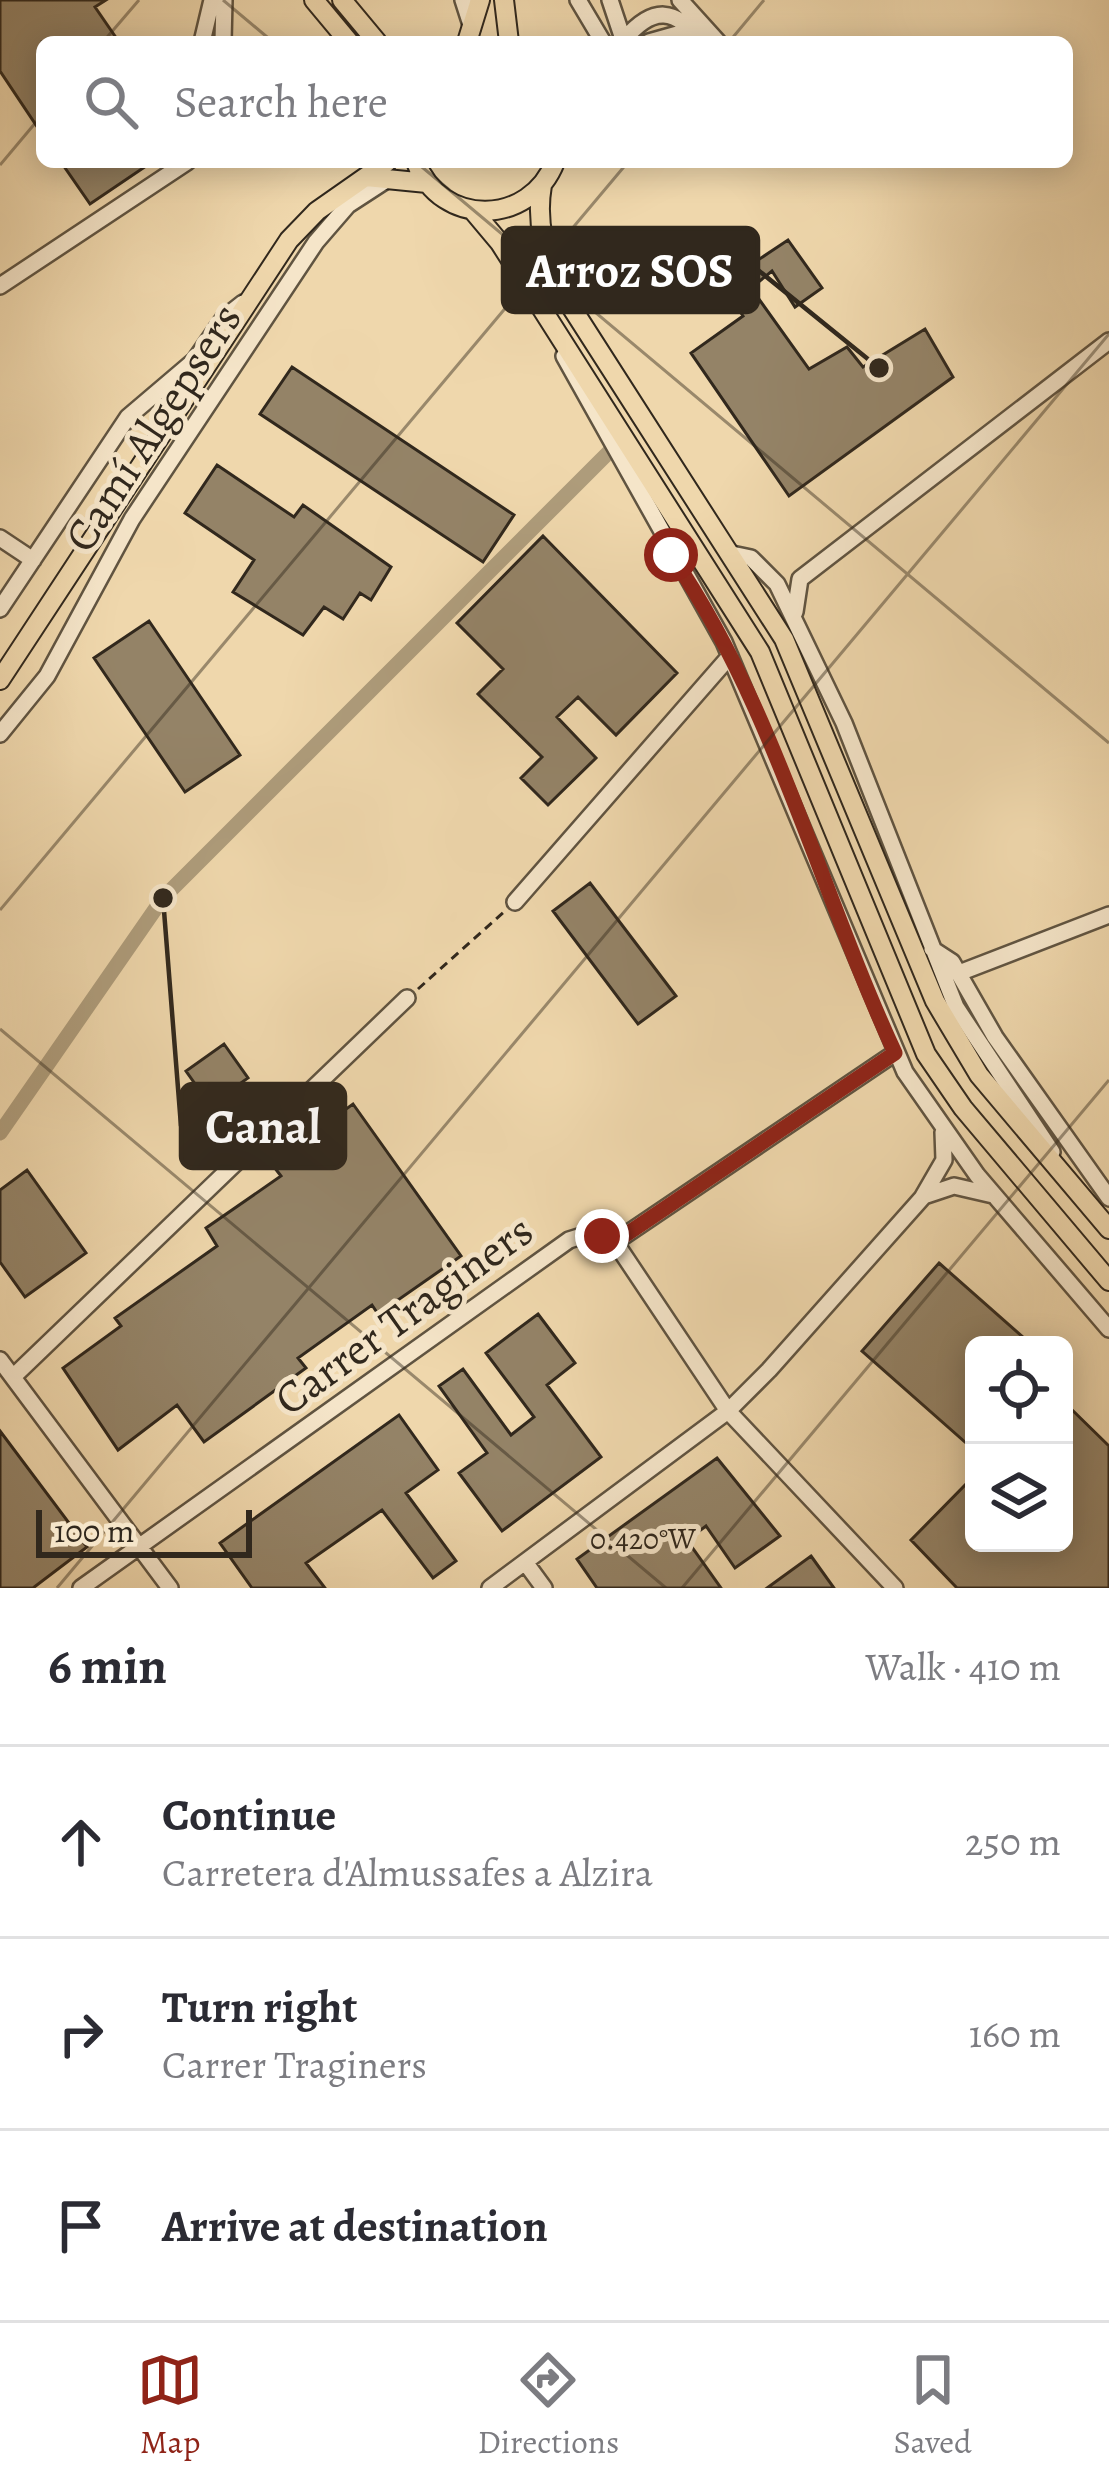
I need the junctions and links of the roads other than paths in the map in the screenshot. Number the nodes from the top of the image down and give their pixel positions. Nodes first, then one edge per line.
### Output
1 (212, 0) edge
2 (224, 0) edge
3 (301, 0) edge
4 (314, 0) edge
5 (342, 0) edge
6 (463, 0) edge
7 (480, 0) edge
8 (504, 0) edge
9 (578, 0) edge
10 (601, 0) edge
11 (610, 0) edge
12 (680, 0) edge
13 (590, 21) junction
14 (470, 35) edge
15 (203, 36) edge
16 (223, 36) edge
17 (342, 36) edge
18 (344, 36) edge
19 (372, 36) edge
20 (508, 36) edge
21 (599, 36) edge
22 (622, 36) edge
23 (628, 36) edge
24 (695, 36) edge
25 (713, 36) edge
26 (179, 168) edge
27 (419, 168) edge
28 (552, 168) edge
29 (387, 170) edge
30 (427, 183) junction
31 (542, 185) junction
32 (474, 212) junction
33 (0, 286) edge
34 (254, 294) junction
35 (554, 332) junction
36 (1109, 341) edge
37 (0, 538) edge
38 (733, 554) junction
39 (33, 560) junction
40 (0, 609) edge
41 (796, 621) junction
42 (730, 656) junction
43 (0, 680) edge
44 (0, 734) edge
45 (515, 902) road end
46 (1109, 915) edge
47 (932, 949) junction
48 (959, 973) junction
49 (407, 998) road end
50 (895, 1053) junction
51 (943, 1130) junction
52 (1057, 1166) junction
53 (922, 1198) junction
54 (998, 1198) junction
55 (1109, 1198) edge
56 (1109, 1229) edge
57 (615, 1242) junction
58 (1109, 1281) edge
59 (1109, 1329) edge
60 (0, 1360) edge
61 (13, 1377) junction
62 (728, 1411) junction
63 (139, 1547) junction
64 (524, 1562) junction
65 (81, 1588) edge
66 (170, 1588) edge
67 (490, 1588) edge
68 (544, 1588) edge
69 (895, 1588) edge

1 - 15 street
2 - 16 street
3 - 17 street
4 - 18 main road
5 - 19 main road
6 - 14 street
7 - 14 main road
8 - 20 main road
9 - 13 street
10 - 13 street
11 - 22 street
12 - 25 street
13 - 21 street
23 - 24 street
26 - 33 street
27 - 30 main road
28 - 31 main road
29 - 30 main road
29 - 34 main road
29 - 44 street, Camí Algepsers
30 - 32 main road
31 - 32 main road
31 - 38 main road
32 - 35 main road
34 - 39 street
34 - 43 main road
35 - 42 street
35 - 58 main road
36 - 41 street
37 - 39 street
38 - 41 street
38 - 52 main road
39 - 40 street
41 - 47 street
42 - 45 street
42 - 50 street
46 - 48 street
47 - 48 street
47 - 52 street
48 - 55 street
49 - 61 street
50 - 51 street
50 - 57 street, Carrer Traginers
51 - 53 street
51 - 54 street
52 - 56 main road
53 - 54 street
53 - 62 street
54 - 59 street
57 - 62 street
57 - 63 street, Carrer Traginers
60 - 61 street
61 - 63 street
62 - 64 street
62 - 69 street
63 - 65 street, Carrer Traginers
63 - 66 street
64 - 67 street
64 - 68 street

